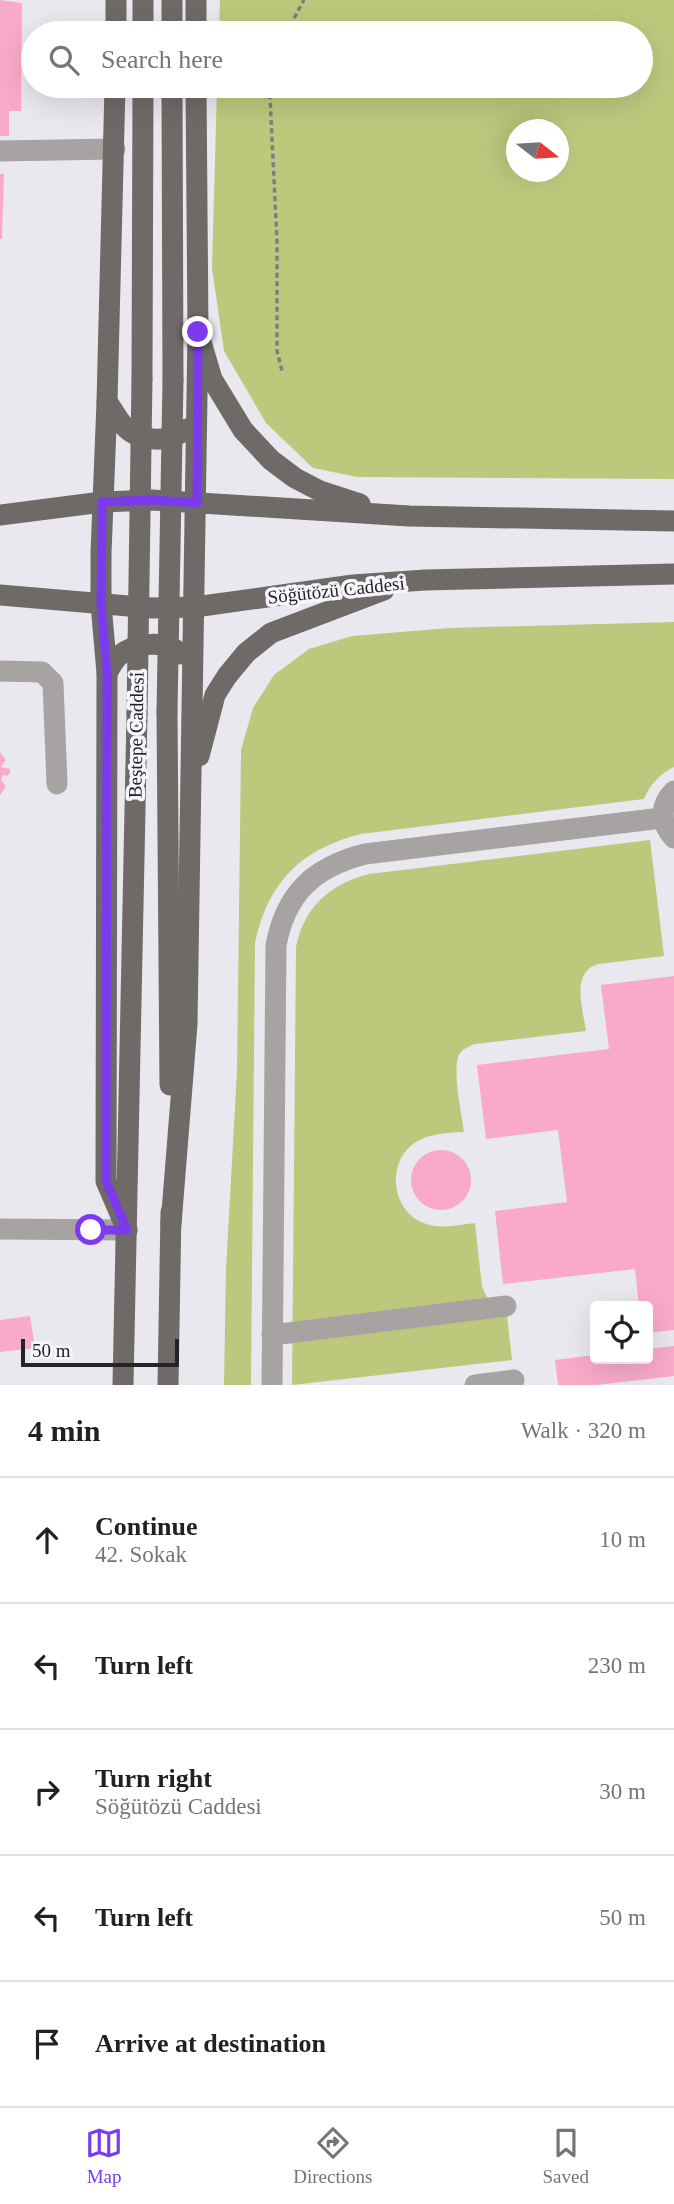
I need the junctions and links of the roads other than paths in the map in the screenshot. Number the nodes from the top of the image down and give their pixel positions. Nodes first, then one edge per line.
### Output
1 (116, 0) edge
2 (143, 0) edge
3 (172, 0) edge
4 (196, 0) edge
5 (116, 21) edge
6 (143, 21) edge
7 (172, 21) edge
8 (196, 21) edge
9 (115, 98) edge
10 (143, 98) edge
11 (172, 98) edge
12 (196, 98) edge
13 (115, 149) junction
14 (0, 151) edge
15 (198, 332) junction
16 (107, 402) junction
17 (197, 406) junction
18 (102, 502) junction
19 (197, 503) junction
20 (0, 515) edge
21 (410, 516) junction
22 (674, 521) edge
23 (674, 574) edge
24 (407, 582) junction
25 (0, 594) edge
26 (101, 604) junction
27 (195, 607) junction
28 (0, 670) edge
29 (107, 673) junction
30 (193, 674) junction
31 (57, 784) dead end
32 (191, 785) junction
33 (674, 791) edge
34 (662, 818) junction
35 (674, 838) edge
36 (171, 1224) junction
37 (0, 1229) edge
38 (127, 1230) junction
39 (506, 1306) dead end
40 (272, 1335) junction
41 (514, 1380) dead end
42 (123, 1385) edge
43 (167, 1385) edge
44 (272, 1385) edge
45 (475, 1385) edge

1 - 5 main road
2 - 6 main road
3 - 7 main road
4 - 8 main road
9 - 13 main road
10 - 38 main road, Beştepe Caddesi, bridge
11 - 36 main road, Beştepe Caddesi, bridge
12 - 15 main road
13 - 14 street
13 - 16 main road
15 - 17 main road
15 - 21 main road
16 - 17 main road
16 - 18 main road
17 - 19 main road
18 - 19 main road
18 - 20 main road
18 - 26 main road
19 - 21 main road
19 - 27 main road
21 - 22 main road
23 - 24 main road, Söğütözü Caddesi
24 - 27 main road, Söğütözü Caddesi
24 - 32 main road
25 - 26 main road, Söğütözü Caddesi
26 - 27 main road, Söğütözü Caddesi
26 - 29 main road
27 - 30 main road
28 - 31 street
29 - 30 main road
29 - 38 main road
30 - 32 main road
32 - 36 main road
33 - 34 street
34 - 35 street
34 - 40 street
36 - 43 main road, Beştepe Caddesi
37 - 38 street
38 - 42 main road, Beştepe Caddesi
39 - 40 street
40 - 44 street
41 - 45 street

